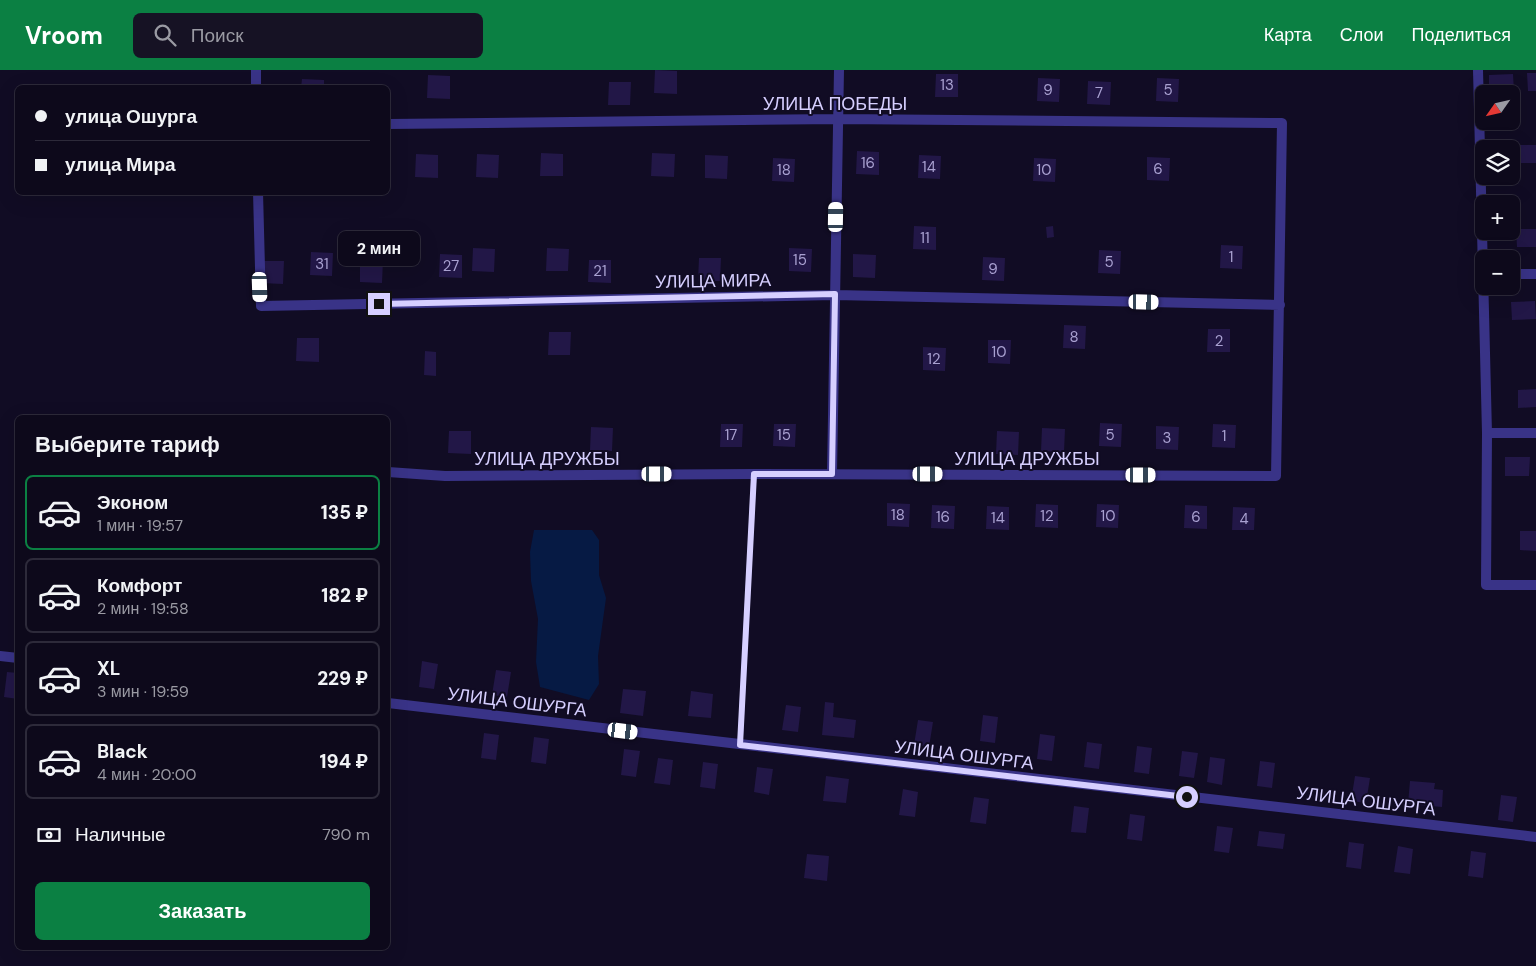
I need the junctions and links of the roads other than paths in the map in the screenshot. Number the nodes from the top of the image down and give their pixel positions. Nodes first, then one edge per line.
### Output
1 (256, 70) edge
2 (840, 70) edge
3 (1478, 70) edge
4 (256, 85) edge
5 (838, 119) junction
6 (390, 124) edge
7 (258, 195) edge
8 (1483, 250) edge
9 (1520, 274) edge
10 (1536, 274) edge
11 (835, 294) junction
12 (1484, 295) edge
13 (1280, 305) junction
14 (1487, 433) junction
15 (1536, 433) edge
16 (390, 472) edge
17 (754, 474) junction
18 (832, 474) junction
19 (1536, 585) edge
20 (0, 656) edge
21 (15, 658) edge
22 (390, 703) edge
23 (740, 745) junction
24 (1536, 837) edge

1 - 4 street
2 - 5 street
3 - 8 street
5 - 6 street, УЛИЦА ПОБЕДЫ
5 - 11 street
5 - 13 street, УЛИЦА ПОБЕДЫ
7 - 11 street, УЛИЦА МИРА
9 - 10 street
11 - 13 street, УЛИЦА МИРА
11 - 18 street
12 - 14 street
13 - 18 street, УЛИЦА ДРУЖБЫ
14 - 15 street
14 - 19 street
16 - 17 street, УЛИЦА ДРУЖБЫ
17 - 18 street, УЛИЦА ДРУЖБЫ
17 - 23 lane
20 - 21 street
22 - 23 street, УЛИЦА ОШУРГА
23 - 24 street, УЛИЦА ОШУРГА

